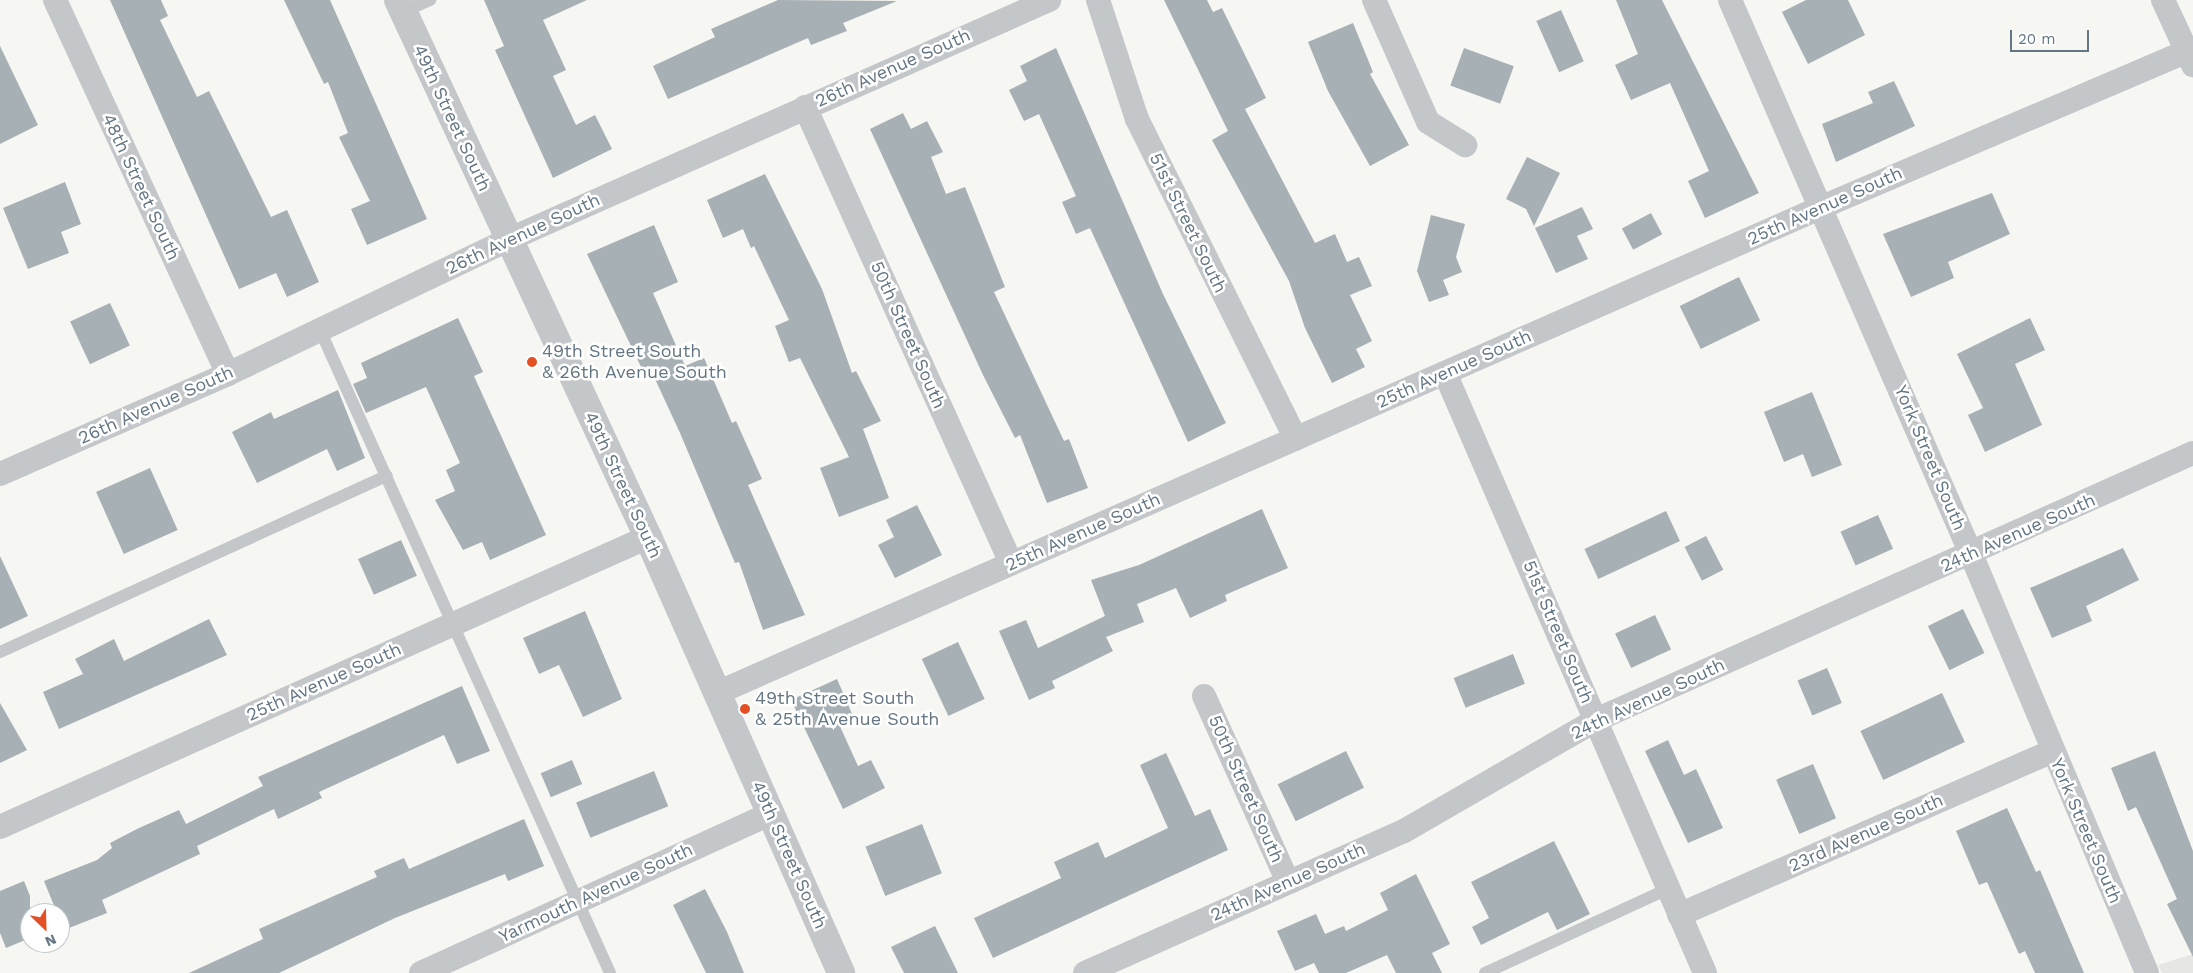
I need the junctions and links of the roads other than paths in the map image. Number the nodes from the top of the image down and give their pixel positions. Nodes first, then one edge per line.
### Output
1 (55, 0) edge
2 (430, 0) edge
3 (1048, 0) edge
4 (1098, 0) edge
5 (1374, 0) edge
6 (1730, 0) edge
7 (2163, 0) edge
8 (401, 6) edge
9 (2191, 55) edge
10 (805, 107) junction
11 (1465, 145) dead end
12 (1822, 207) junction
13 (510, 239) junction
14 (320, 330) junction
15 (1445, 373) junction
16 (228, 374) junction
17 (1296, 438) junction
18 (2193, 453) edge
19 (0, 474) edge
20 (387, 476) junction
21 (648, 537) junction
22 (1971, 554) junction
23 (1011, 564) junction
24 (455, 624) junction
25 (0, 652) edge
26 (717, 693) junction
27 (1204, 696) dead end
28 (1596, 720) junction
29 (2052, 751) junction
30 (770, 814) junction
31 (0, 827) edge
32 (1288, 882) junction
33 (1668, 889) junction
34 (577, 902) junction
35 (1679, 915) junction
36 (421, 973) edge
37 (610, 973) edge
38 (841, 973) edge
39 (1084, 973) edge
40 (1485, 973) edge
41 (1705, 973) edge
42 (2147, 973) edge

1 - 16 street, 48th Street South
2 - 8 lane
3 - 10 street, 26th Avenue South
4 - 17 street, 51st Street South
5 - 11 street
6 - 12 street, York Street South
7 - 9 street
8 - 13 street, 49th Street South
9 - 12 street, 25th Avenue South
10 - 13 street, 26th Avenue South
10 - 23 street, 50th Street South
12 - 15 street, 25th Avenue South
12 - 22 street, York Street South
13 - 14 street, 26th Avenue South
13 - 21 street, 49th Street South
14 - 16 street, 26th Avenue South
14 - 20 lane
15 - 17 street, 25th Avenue South
15 - 28 street, 51st Street South
16 - 19 street, 26th Avenue South
17 - 23 street, 25th Avenue South
18 - 22 street, 24th Avenue South
20 - 24 lane
20 - 25 lane
21 - 24 street, 25th Avenue South
21 - 26 street, 49th Street South
22 - 28 street, 24th Avenue South
22 - 29 street, York Street South
23 - 26 street, 25th Avenue South
24 - 31 street, 25th Avenue South
24 - 34 lane
26 - 30 street, 49th Street South
27 - 32 street, 50th Street South
28 - 32 street, 24th Avenue South
28 - 33 street, 51st Street South
29 - 35 street, 23rd Avenue South
29 - 42 street, York Street South
30 - 34 street, Yarmouth Avenue South
30 - 38 street, 49th Street South
32 - 39 street, 24th Avenue South
33 - 35 street, 51st Street South
33 - 40 lane
34 - 36 street, Yarmouth Avenue South
34 - 37 lane
35 - 41 street, 51st Street South

